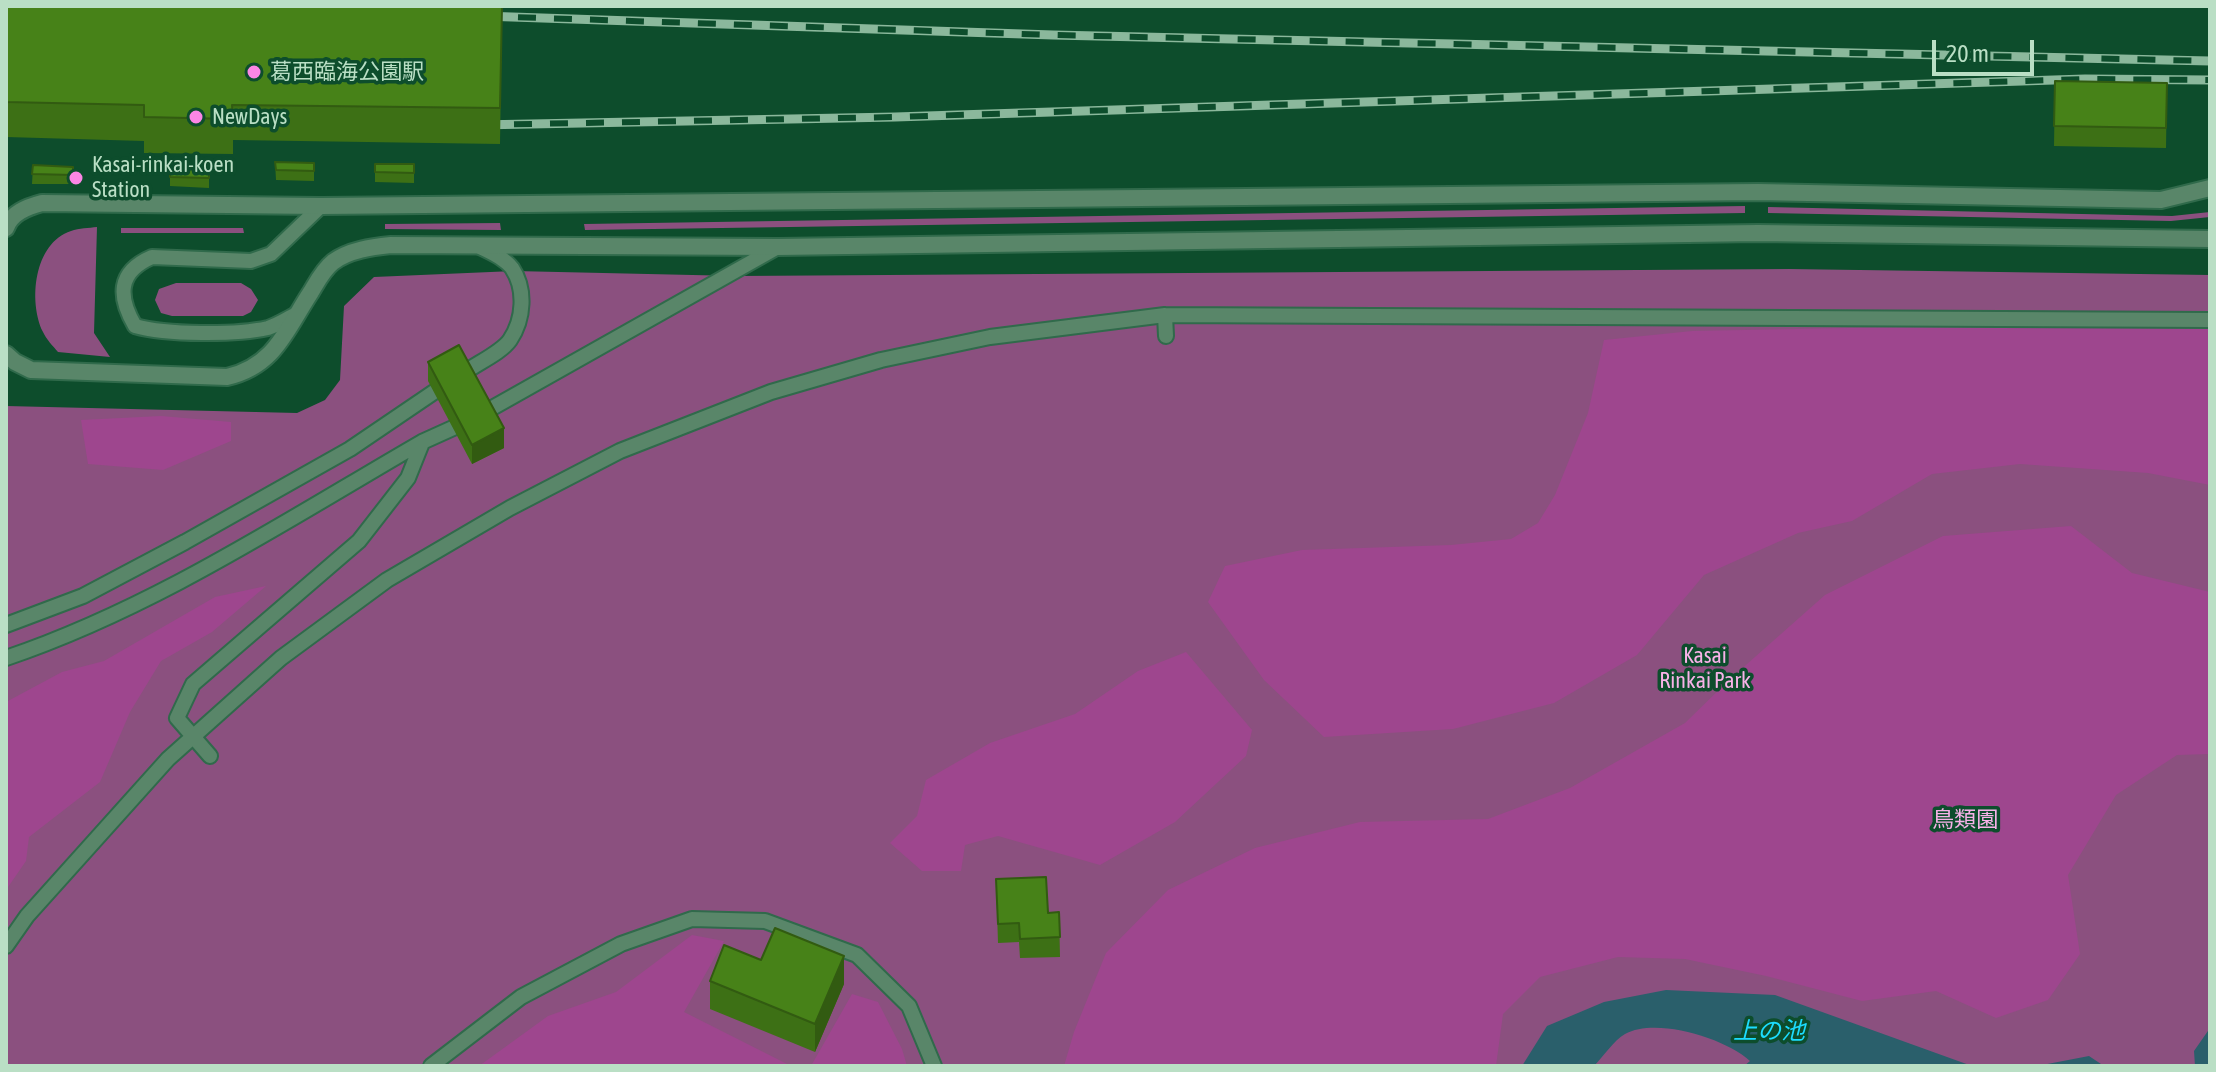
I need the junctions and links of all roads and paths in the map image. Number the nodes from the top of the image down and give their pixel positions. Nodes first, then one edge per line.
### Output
1 (2210, 188) edge
2 (321, 206) junction
3 (6, 228) edge
4 (2210, 239) edge
5 (480, 247) junction
6 (778, 247) junction
7 (297, 314) junction
8 (1165, 315) junction
9 (2210, 320) edge
10 (1166, 336) dead end
11 (6, 354) edge
12 (464, 373) edge
13 (434, 392) edge
14 (485, 412) edge
15 (453, 428) edge
16 (422, 442) junction
17 (6, 625) edge
18 (6, 658) edge
19 (194, 738) junction
20 (210, 756) dead end
21 (6, 946) edge
22 (431, 1066) edge
23 (934, 1066) edge

1 - 2 street
2 - 3 street
2 - 7 lane
4 - 6 street
5 - 6 street
5 - 7 street
5 - 12 lane
6 - 14 lane
7 - 11 street
8 - 9 lane
8 - 10 lane
8 - 19 lane
13 - 17 lane
15 - 16 lane
16 - 18 lane
16 - 19 lane
19 - 20 lane
19 - 21 lane
22 - 23 lane

